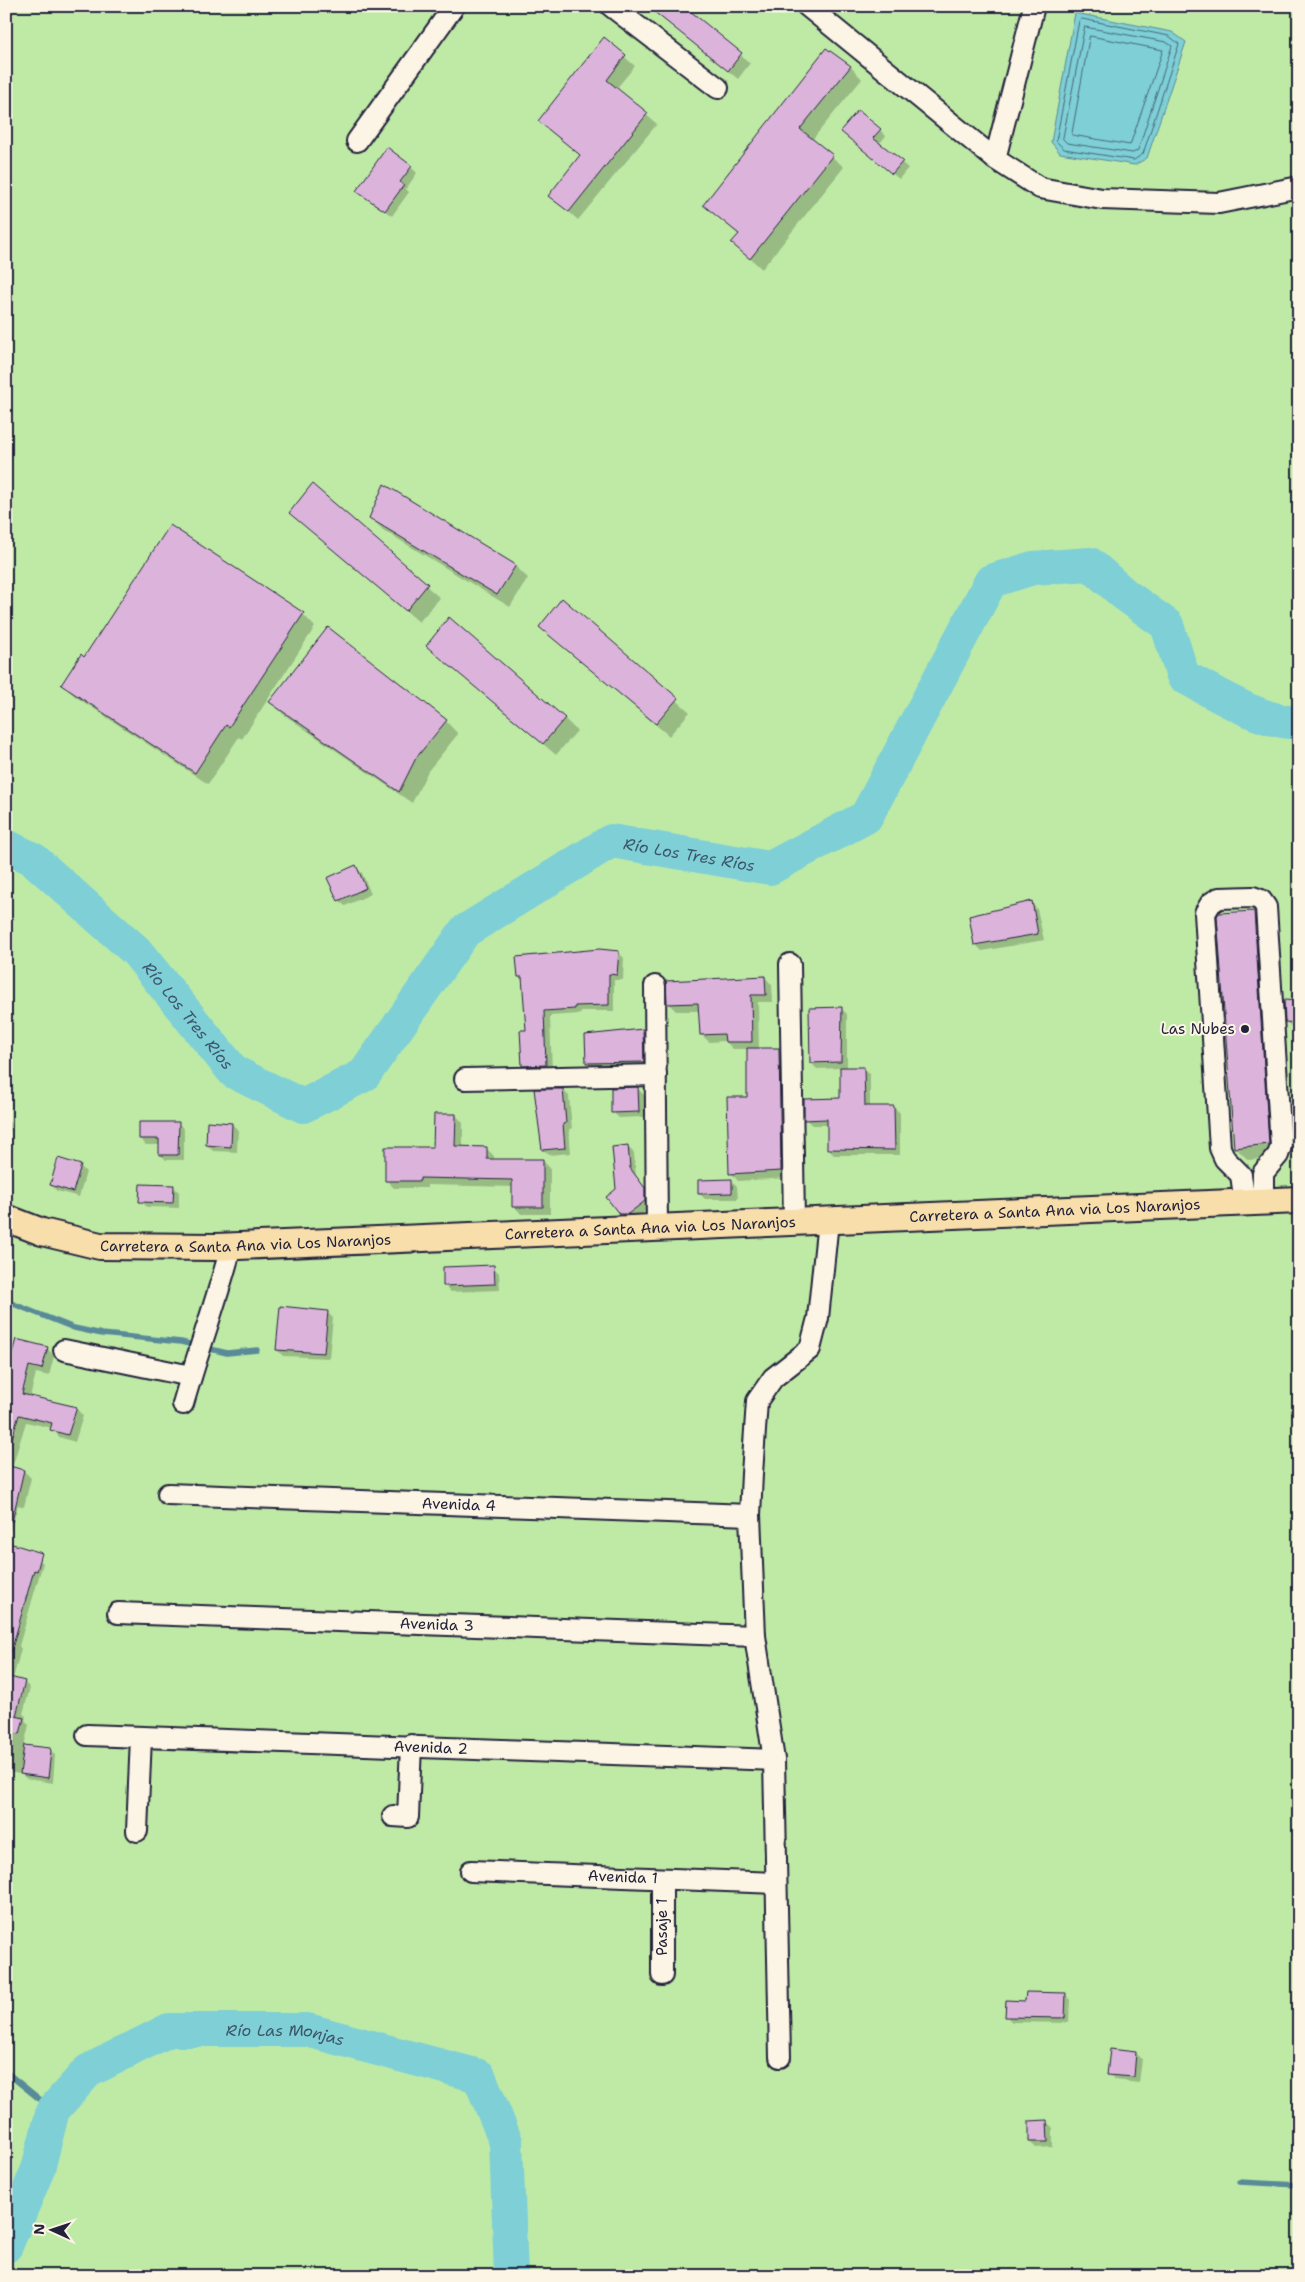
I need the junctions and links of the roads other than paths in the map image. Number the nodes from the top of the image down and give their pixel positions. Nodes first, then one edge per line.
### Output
1 (454, 6) edge
2 (611, 6) edge
3 (807, 6) edge
4 (1034, 6) edge
5 (718, 88) dead end
6 (358, 140) dead end
7 (995, 159) junction
8 (1299, 187) edge
9 (790, 964) dead end
10 (655, 986) dead end
11 (656, 1075) junction
12 (465, 1079) dead end
13 (1299, 1200) edge
14 (1254, 1202) junction
15 (6, 1218) edge
16 (828, 1221) junction
17 (794, 1222) junction
18 (657, 1228) junction
19 (231, 1247) junction
20 (64, 1350) dead end
21 (191, 1376) junction
22 (183, 1404) dead end
23 (168, 1494) dead end
24 (750, 1515) junction
25 (118, 1613) dead end
26 (756, 1636) junction
27 (87, 1735) dead end
28 (141, 1736) junction
29 (411, 1746) junction
30 (774, 1760) junction
31 (401, 1816) dead end
32 (137, 1831) dead end
33 (471, 1871) dead end
34 (662, 1879) junction
35 (776, 1883) junction
36 (662, 1975) dead end
37 (780, 2057) dead end

1 - 6 street
2 - 5 street
3 - 7 street
4 - 7 street
7 - 8 street
9 - 17 street
10 - 11 street
11 - 12 street
11 - 18 street
13 - 14 main road, Carretera a Santa Ana via Los Naranjos
14 - 14 street
14 - 16 main road, Carretera a Santa Ana via Los Naranjos
15 - 19 main road, Carretera a Santa Ana via Los Naranjos
16 - 17 main road, Carretera a Santa Ana via Los Naranjos
16 - 24 street
17 - 18 main road, Carretera a Santa Ana via Los Naranjos
18 - 19 main road, Carretera a Santa Ana via Los Naranjos
19 - 21 street
20 - 21 street
21 - 22 street
23 - 24 street, Avenida 4
24 - 26 street
25 - 26 street, Avenida 3
26 - 30 street
27 - 28 street, Avenida 2
28 - 29 street, Avenida 2
28 - 32 street
29 - 30 street, Avenida 2
29 - 31 street
30 - 35 street
33 - 34 street, Avenida 1
34 - 35 street, Avenida 1
34 - 36 street, Pasaje 1
35 - 37 street

